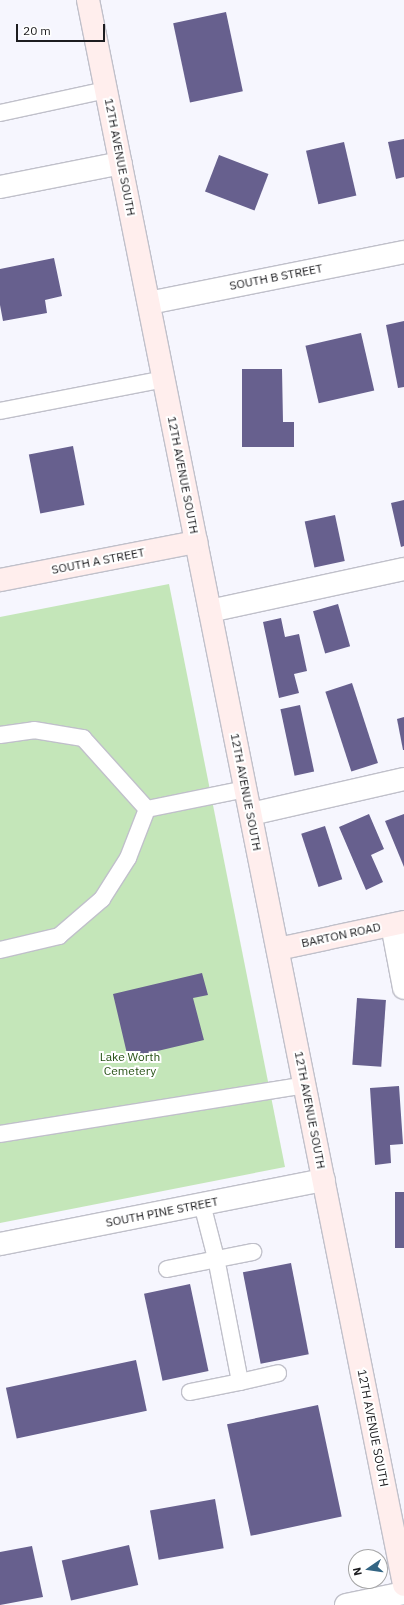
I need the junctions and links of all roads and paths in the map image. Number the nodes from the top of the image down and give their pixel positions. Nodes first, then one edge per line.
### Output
1 (88, 0) edge
2 (106, 90) junction
3 (0, 113) edge
4 (121, 163) junction
5 (0, 187) edge
6 (404, 252) edge
7 (149, 303) junction
8 (164, 379) junction
9 (0, 411) edge
10 (196, 542) junction
11 (404, 569) edge
12 (0, 580) edge
13 (210, 611) junction
14 (0, 735) edge
15 (404, 779) edge
16 (246, 790) junction
17 (147, 809) junction
18 (251, 814) junction
19 (398, 924) edge
20 (278, 948) junction
21 (0, 950) edge
22 (404, 988) edge
23 (305, 1085) junction
24 (0, 1134) edge
25 (324, 1180) junction
26 (202, 1204) junction
27 (0, 1244) edge
28 (253, 1252) dead end
29 (216, 1258) junction
30 (167, 1269) dead end
31 (278, 1373) dead end
32 (240, 1382) junction
33 (190, 1392) dead end
34 (404, 1585) edge
35 (404, 1593) edge
36 (346, 1605) edge

1 - 2 street, 12TH AVENUE SOUTH
2 - 3 lane
2 - 4 street, 12TH AVENUE SOUTH
4 - 5 street
4 - 7 street, 12TH AVENUE SOUTH
6 - 7 street, SOUTH B STREET
7 - 8 street, 12TH AVENUE SOUTH
8 - 9 lane
8 - 10 street, 12TH AVENUE SOUTH
10 - 12 street, SOUTH A STREET
10 - 13 street, 12TH AVENUE SOUTH
11 - 13 street
13 - 16 street, 12TH AVENUE SOUTH
14 - 17 lane
15 - 18 street
16 - 17 lane
16 - 18 street, 12TH AVENUE SOUTH
17 - 21 lane
18 - 20 street, 12TH AVENUE SOUTH
19 - 20 street, BARTON ROAD
19 - 22 street
20 - 23 street, 12TH AVENUE SOUTH
23 - 24 lane
23 - 25 street, 12TH AVENUE SOUTH
25 - 26 street, SOUTH PINE STREET
25 - 34 street, 12TH AVENUE SOUTH
26 - 27 street, SOUTH PINE STREET
26 - 29 lane
28 - 29 lane
29 - 30 lane
29 - 32 lane
31 - 32 lane
32 - 33 lane
35 - 36 street

